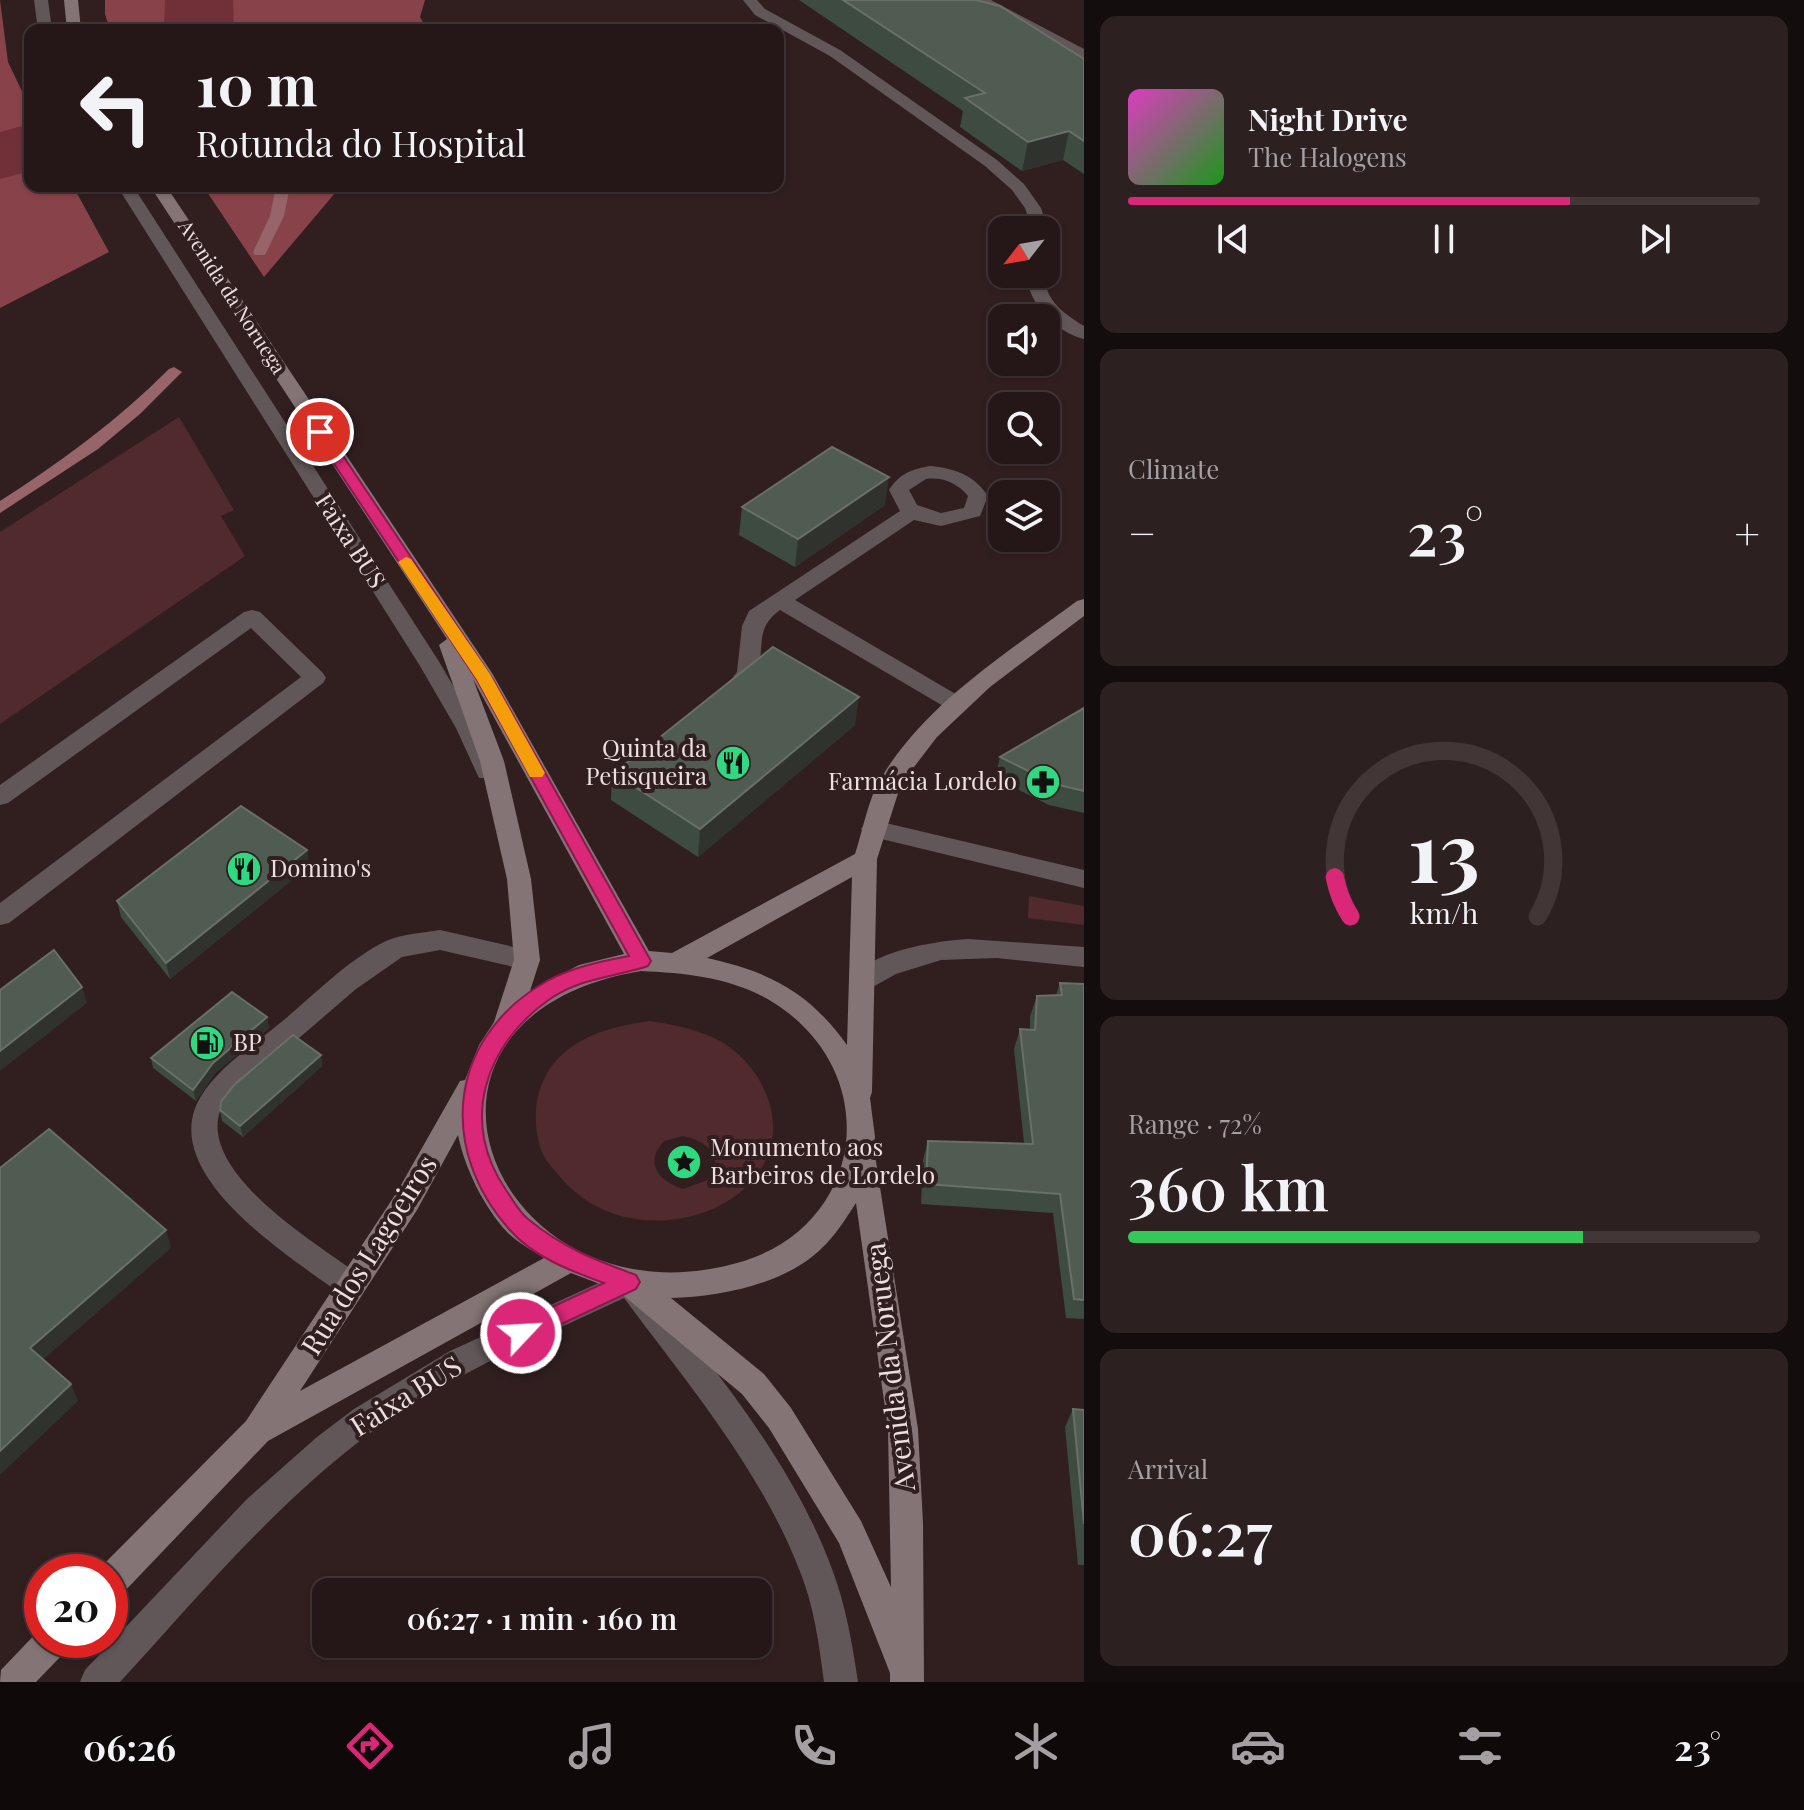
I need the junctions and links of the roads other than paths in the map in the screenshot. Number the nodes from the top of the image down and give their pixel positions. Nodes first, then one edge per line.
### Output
1 (41, 0) edge
2 (71, 0) edge
3 (750, 0) edge
4 (980, 0) edge
5 (44, 24) edge
6 (73, 24) edge
7 (782, 24) edge
8 (784, 25) edge
9 (1084, 55) edge
10 (128, 192) edge
11 (162, 192) edge
12 (1036, 216) edge
13 (1038, 288) edge
14 (1084, 334) edge
15 (913, 512) dead end
16 (780, 601) junction
17 (1084, 606) edge
18 (436, 609) junction
19 (718, 702) edge
20 (958, 705) junction
21 (0, 797) edge
22 (509, 824) junction
23 (873, 829) junction
24 (865, 859) junction
25 (1084, 879) edge
26 (0, 916) edge
27 (1084, 957) edge
28 (527, 960) junction
29 (641, 961) junction
30 (679, 961) junction
31 (862, 983) junction
32 (507, 1023) junction
33 (477, 1076) junction
34 (859, 1099) junction
35 (862, 1152) junction
36 (568, 1260) junction
37 (629, 1282) junction
38 (351, 1285) junction
39 (257, 1431) junction
40 (128, 1564) edge
41 (36, 1658) edge
42 (907, 1680) edge
43 (13, 1682) edge
44 (97, 1682) edge
45 (841, 1682) edge

1 - 5 street
2 - 6 main road
3 - 7 street
4 - 9 street
8 - 12 street
10 - 22 street, Faixa BUS
11 - 18 main road, Avenida da Noruega
13 - 14 street
15 - 16 street
16 - 19 street
16 - 20 street
17 - 20 main road, Avenida da Noruega
18 - 22 main road, Avenida da Noruega
18 - 29 main road, Avenida da Noruega
20 - 23 main road, Avenida da Noruega
21 - 26 street
22 - 28 main road, Avenida da Noruega
23 - 24 main road, Avenida da Noruega
23 - 25 street
24 - 30 main road
24 - 31 main road, Avenida da Noruega
27 - 31 street
28 - 32 main road, Avenida da Noruega
28 - 38 street
29 - 30 main road
29 - 32 main road
30 - 34 main road
31 - 34 main road, Avenida da Noruega
32 - 33 main road, Rua dos Lagoeiros
33 - 36 main road
33 - 38 main road, Rua dos Lagoeiros
34 - 35 main road, Avenida da Noruega
35 - 37 main road
35 - 42 main road, Avenida da Noruega
36 - 37 main road
36 - 39 main road, Rua dos Lagoeiros
37 - 42 main road, Avenida da Noruega
37 - 44 street, Faixa BUS
37 - 45 street
38 - 39 main road, Rua dos Lagoeiros
39 - 40 main road, Rua dos Lagoeiros
41 - 43 main road

